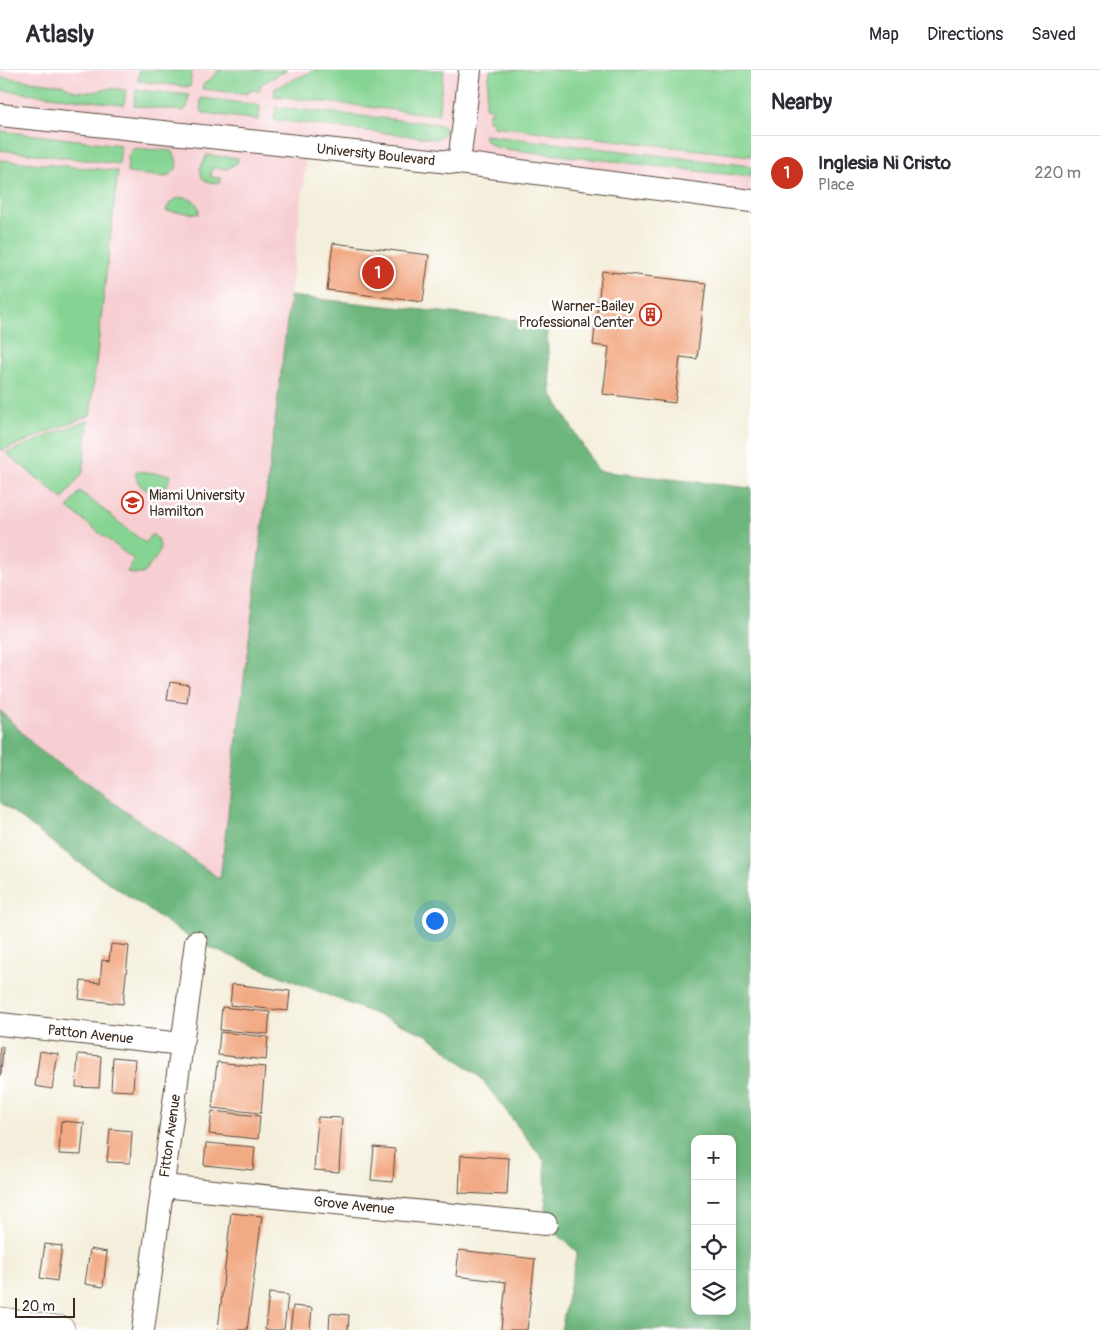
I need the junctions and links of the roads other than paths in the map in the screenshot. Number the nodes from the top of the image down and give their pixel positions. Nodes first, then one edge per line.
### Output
1 (470, 70) edge
2 (0, 115) edge
3 (459, 163) junction
4 (751, 201) edge
5 (196, 942) dead end
6 (0, 1024) edge
7 (182, 1044) junction
8 (163, 1186) junction
9 (546, 1224) dead end
10 (0, 1321) edge
11 (61, 1330) edge
12 (143, 1330) edge

1 - 3 street
2 - 3 street, University Boulevard
3 - 4 street, University Boulevard
5 - 7 street, Fitton Avenue
6 - 7 street, Patton Avenue
7 - 8 street, Fitton Avenue
8 - 9 street, Grove Avenue
8 - 12 street, Fitton Avenue
10 - 11 main road

